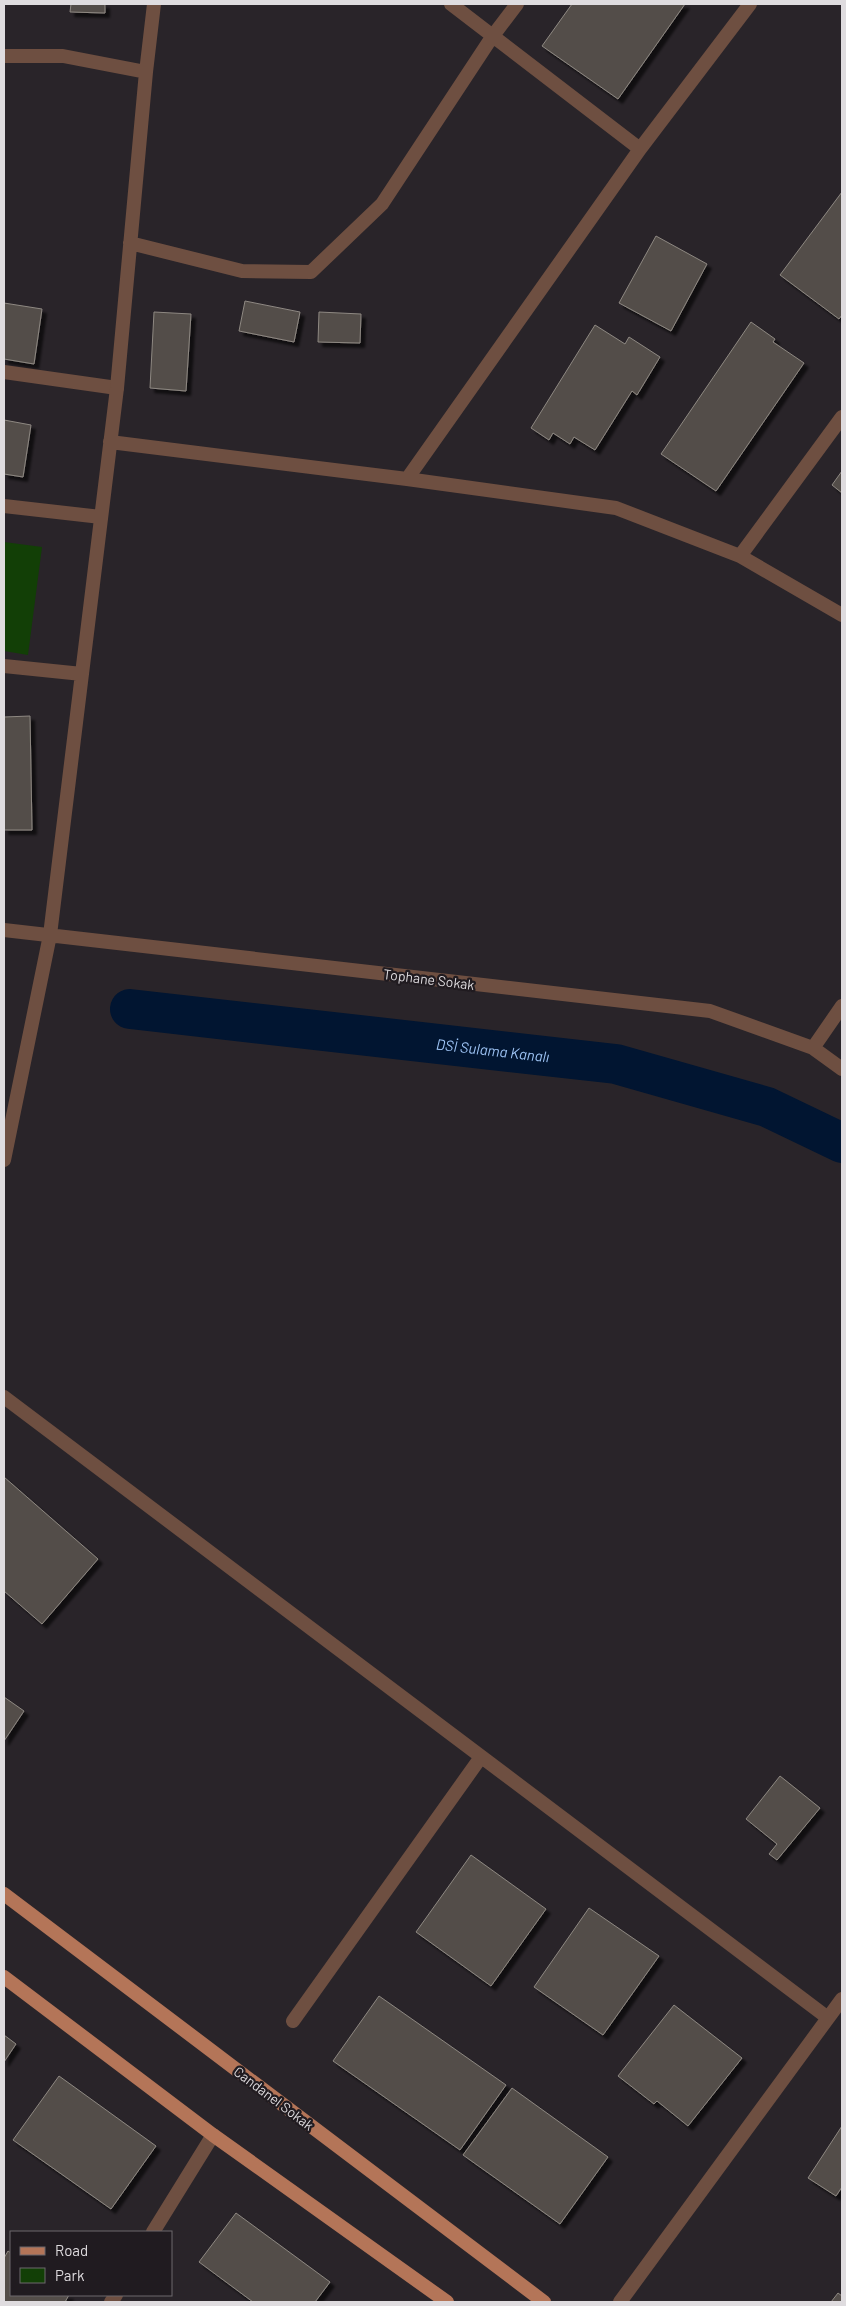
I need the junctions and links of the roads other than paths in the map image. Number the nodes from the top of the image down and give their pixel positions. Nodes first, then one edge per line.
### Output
1 (154, 4) edge
2 (451, 4) edge
3 (517, 4) edge
4 (750, 4) edge
5 (492, 37) junction
6 (4, 56) edge
7 (146, 72) junction
8 (640, 149) junction
9 (130, 243) junction
10 (4, 372) edge
11 (117, 388) junction
12 (842, 417) edge
13 (110, 442) junction
14 (407, 479) junction
15 (4, 506) edge
16 (101, 517) junction
17 (740, 556) junction
18 (842, 614) edge
19 (4, 666) edge
20 (82, 674) junction
21 (4, 930) edge
22 (50, 936) junction
23 (842, 1006) edge
24 (813, 1048) junction
25 (842, 1069) edge
26 (4, 1160) edge
27 (4, 1398) edge
28 (481, 1757) junction
29 (4, 1894) edge
30 (4, 1977) edge
31 (842, 1999) edge
32 (828, 2018) junction
33 (293, 2021) dead end
34 (212, 2135) junction
35 (155, 2231) edge
36 (447, 2302) edge
37 (544, 2302) edge
38 (620, 2302) edge

1 - 7 street
2 - 5 street
3 - 5 street
4 - 8 street
5 - 8 street
5 - 9 street
6 - 7 street
7 - 9 street
8 - 14 street
9 - 11 street
10 - 11 street
11 - 13 street
12 - 17 street
13 - 14 street
13 - 16 street
14 - 17 street
15 - 16 street
16 - 20 street
17 - 18 street
19 - 20 street
20 - 22 street
21 - 22 street, Tophane Sokak
22 - 24 street, Tophane Sokak
22 - 26 street
23 - 24 street
24 - 25 street, Tophane Sokak
27 - 28 street
28 - 32 street
28 - 33 street
29 - 37 main road, Candanel Sokak
30 - 34 main road
31 - 32 street
32 - 38 street
34 - 35 street
34 - 36 main road

